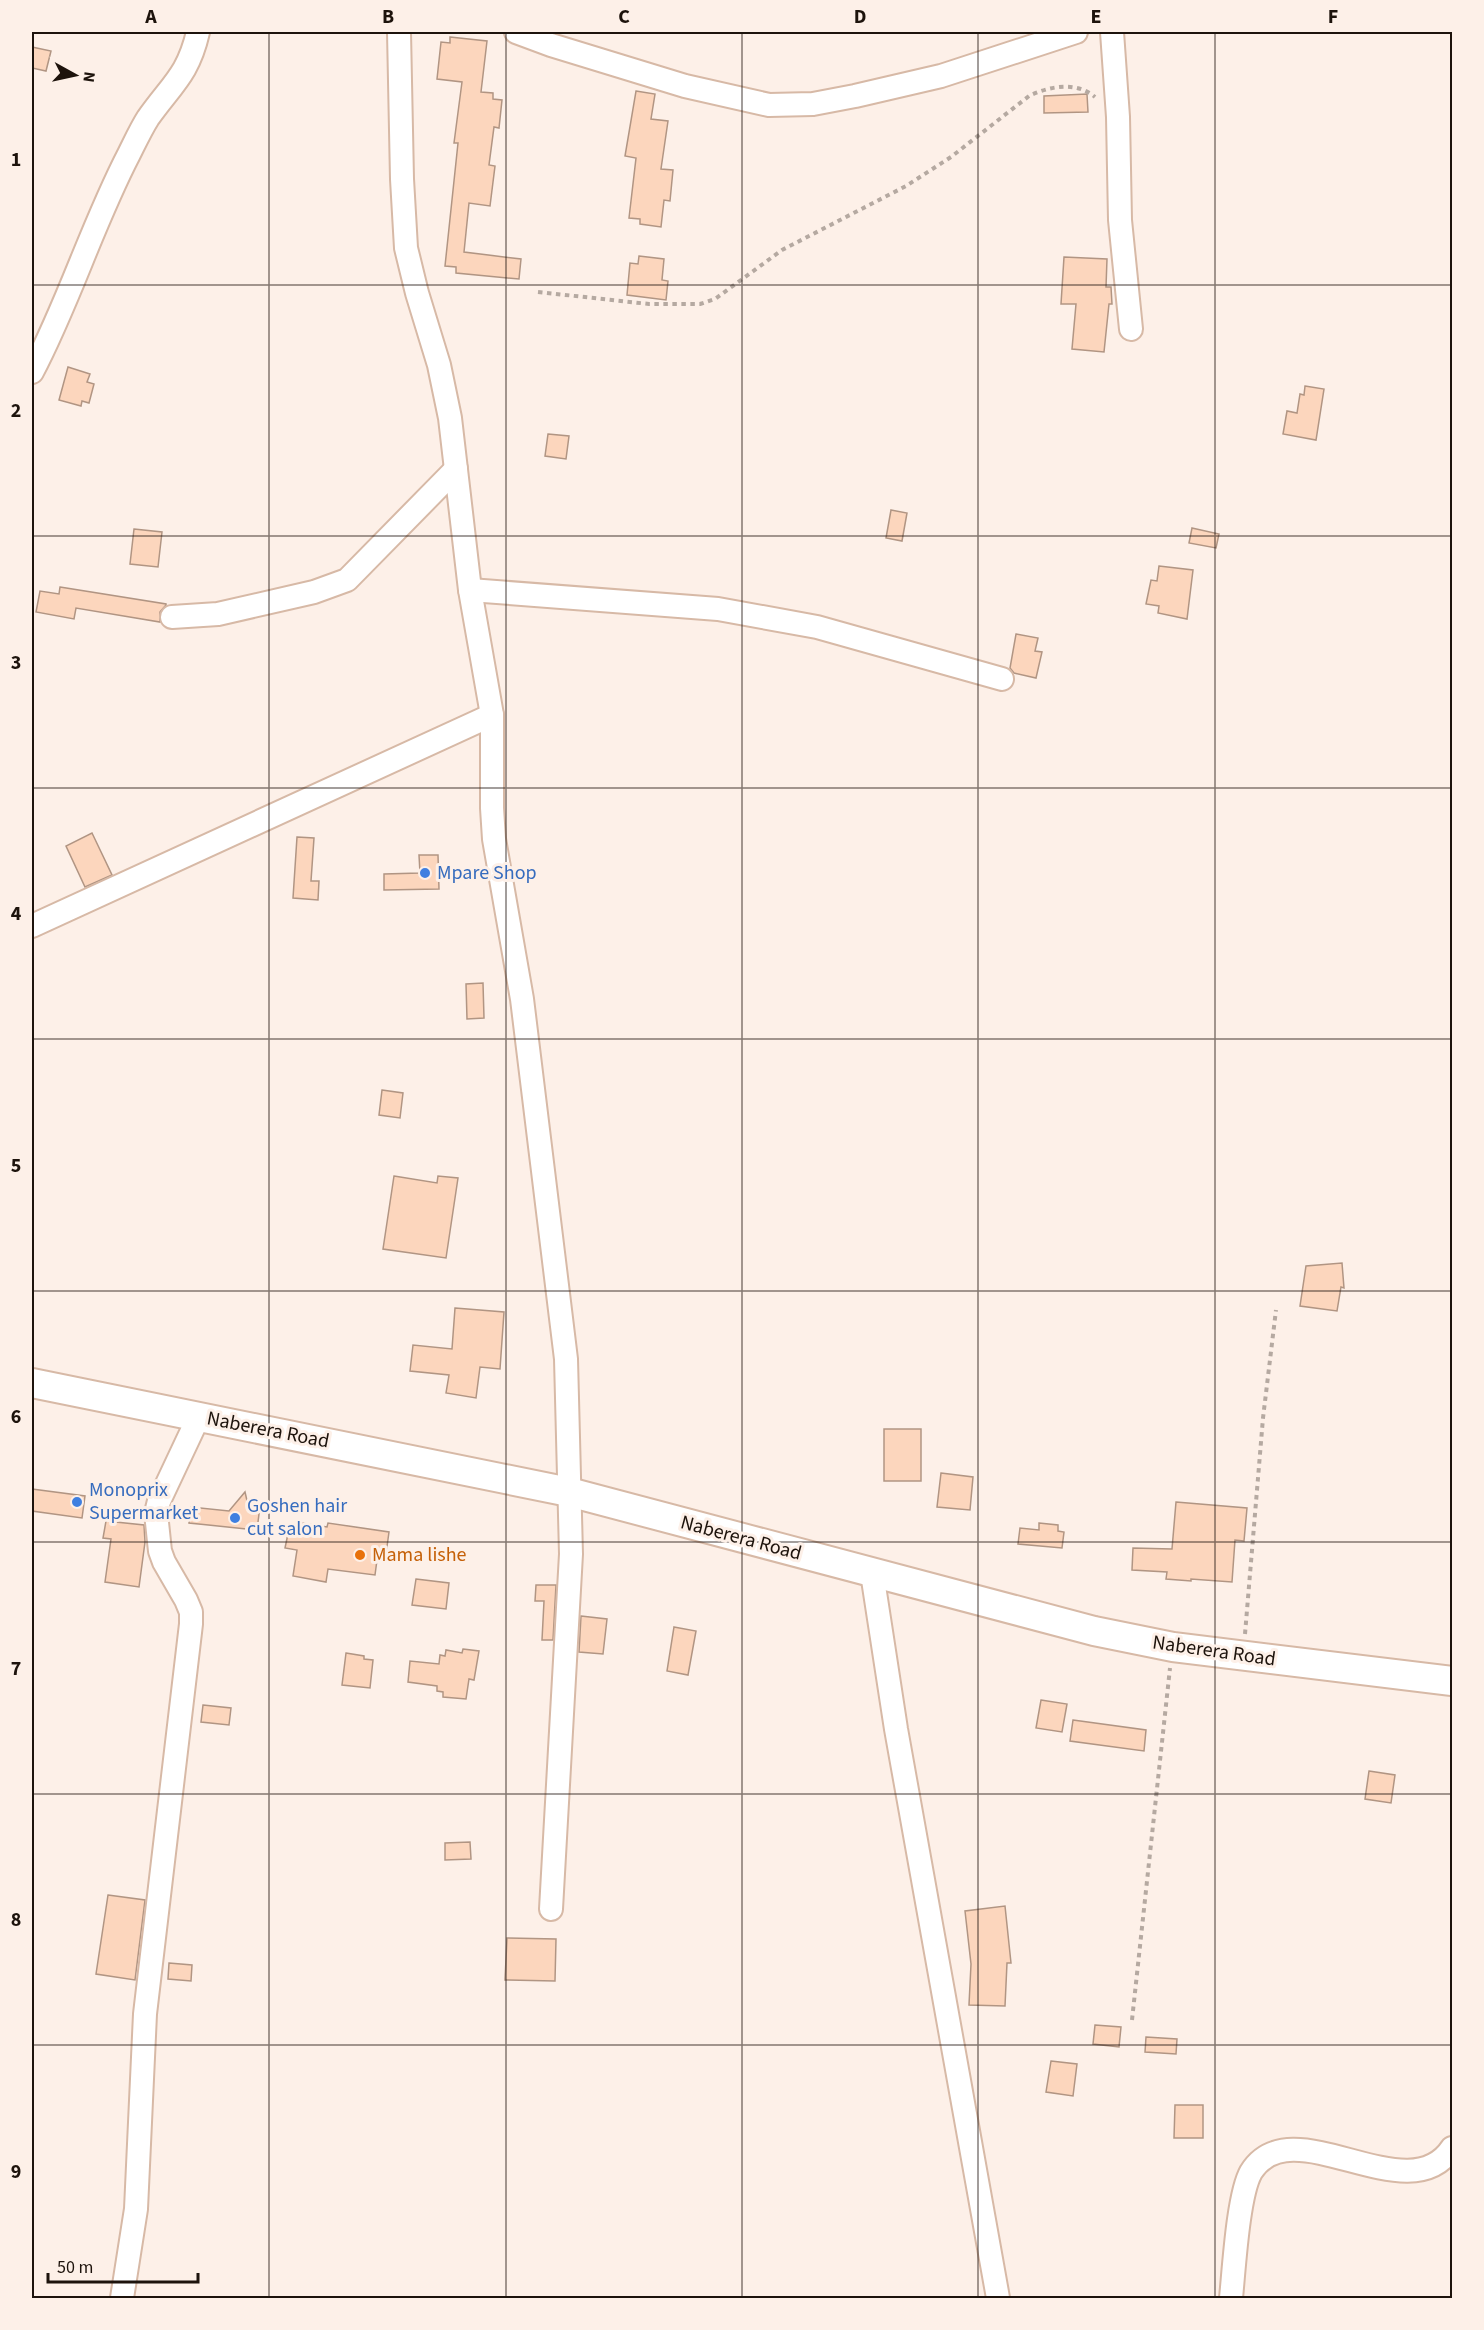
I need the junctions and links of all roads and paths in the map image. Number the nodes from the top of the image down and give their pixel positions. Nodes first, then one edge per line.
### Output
1 (198, 32) edge
2 (399, 32) edge
3 (516, 32) edge
4 (1076, 32) edge
5 (1112, 32) edge
6 (1118, 117) junction
7 (538, 292) dead end
8 (1131, 329) dead end
9 (32, 372) edge
10 (456, 469) junction
11 (470, 590) junction
12 (172, 617) dead end
13 (1002, 679) dead end
14 (492, 715) junction
15 (32, 926) edge
16 (1276, 1310) dead end
17 (32, 1383) edge
18 (199, 1416) junction
19 (569, 1492) junction
20 (872, 1574) junction
21 (1173, 1647) junction
22 (1243, 1656) junction
23 (1452, 1681) edge
24 (551, 1910) dead end
25 (1132, 2020) dead end
26 (1452, 2148) edge
27 (122, 2298) edge
28 (998, 2298) edge
29 (1231, 2298) edge

1 - 9 street
2 - 10 street
3 - 4 street
5 - 6 street
6 - 7 path
6 - 8 street
10 - 11 street
10 - 12 street
11 - 13 street
11 - 14 street
14 - 15 street
14 - 19 street
16 - 22 path
17 - 18 street, Naberera Road
18 - 19 street, Naberera Road
18 - 27 street
19 - 20 street, Naberera Road
19 - 24 street
20 - 21 street, Naberera Road
20 - 28 street
21 - 22 street, Naberera Road
21 - 25 path
22 - 23 street, Naberera Road
26 - 29 street

